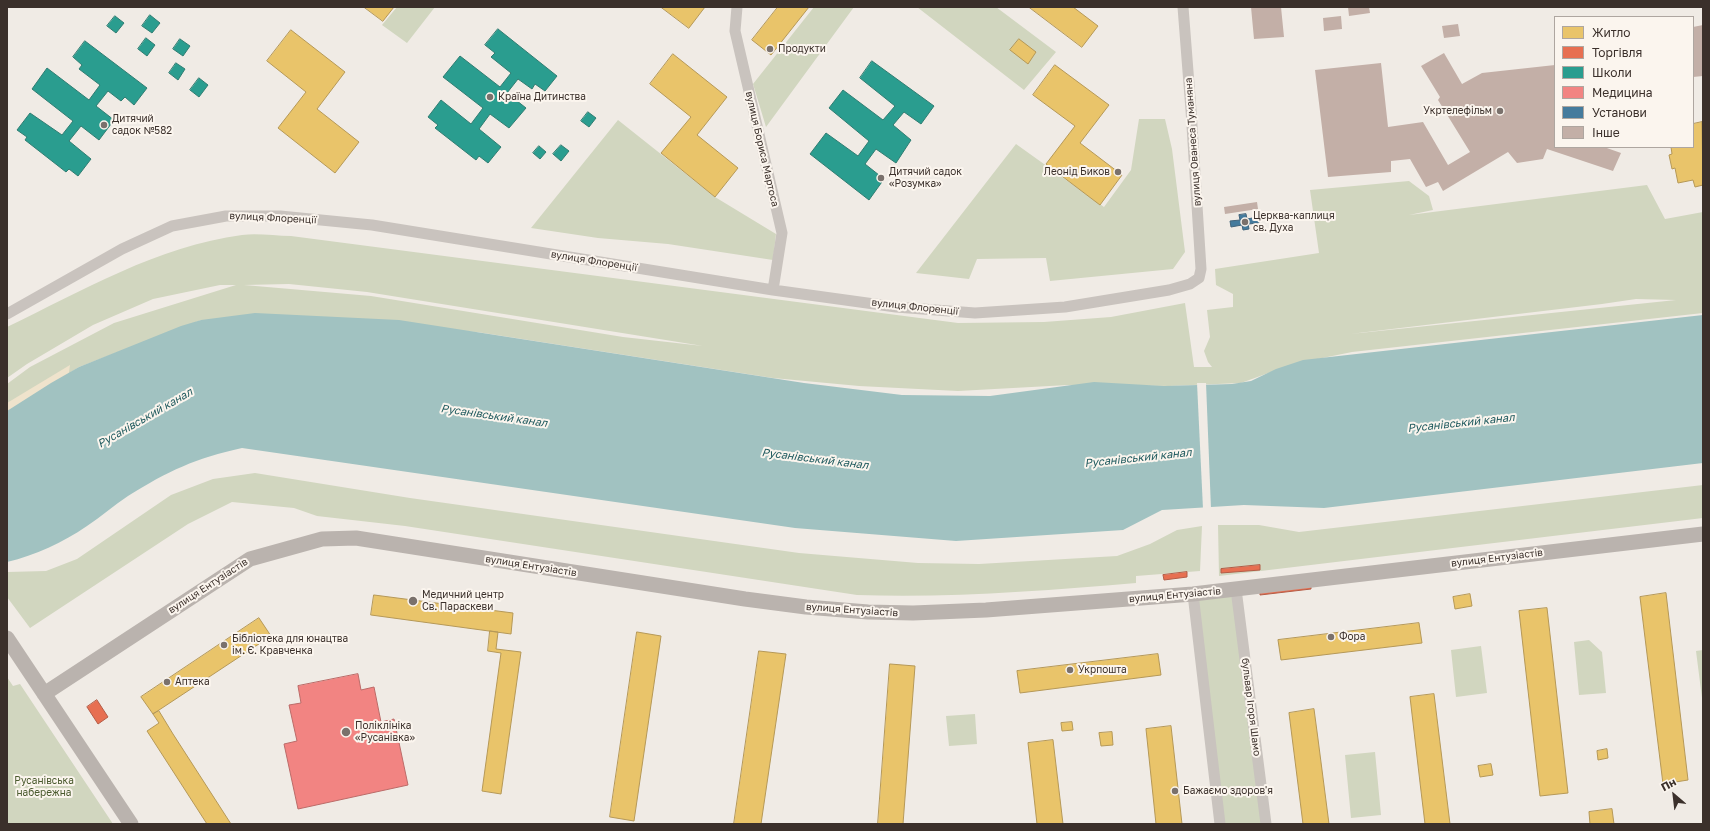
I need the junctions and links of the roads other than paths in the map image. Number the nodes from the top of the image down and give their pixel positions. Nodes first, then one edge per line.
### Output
1 (737, 7) edge
2 (1183, 7) edge
3 (1199, 278) joint
4 (773, 290) junction
5 (7, 314) edge
6 (1703, 534) edge
7 (1236, 589) junction
8 (1193, 594) junction
9 (7, 638) edge
10 (44, 694) junction
11 (131, 824) edge
12 (1220, 824) edge
13 (1266, 824) edge

1 - 4 street, вулиця Бориса Мартоса
2 - 3 street, вулиця Ованеса Туманяна
3 - 4 street, вулиця Флоренції
4 - 5 street, вулиця Флоренції
6 - 7 street, вулиця Ентузіастів
7 - 8 street, вулиця Ентузіастів
7 - 13 street, бульвар Ігоря Шамо
8 - 10 street, вулиця Ентузіастів
8 - 12 street
9 - 10 street
10 - 11 street

